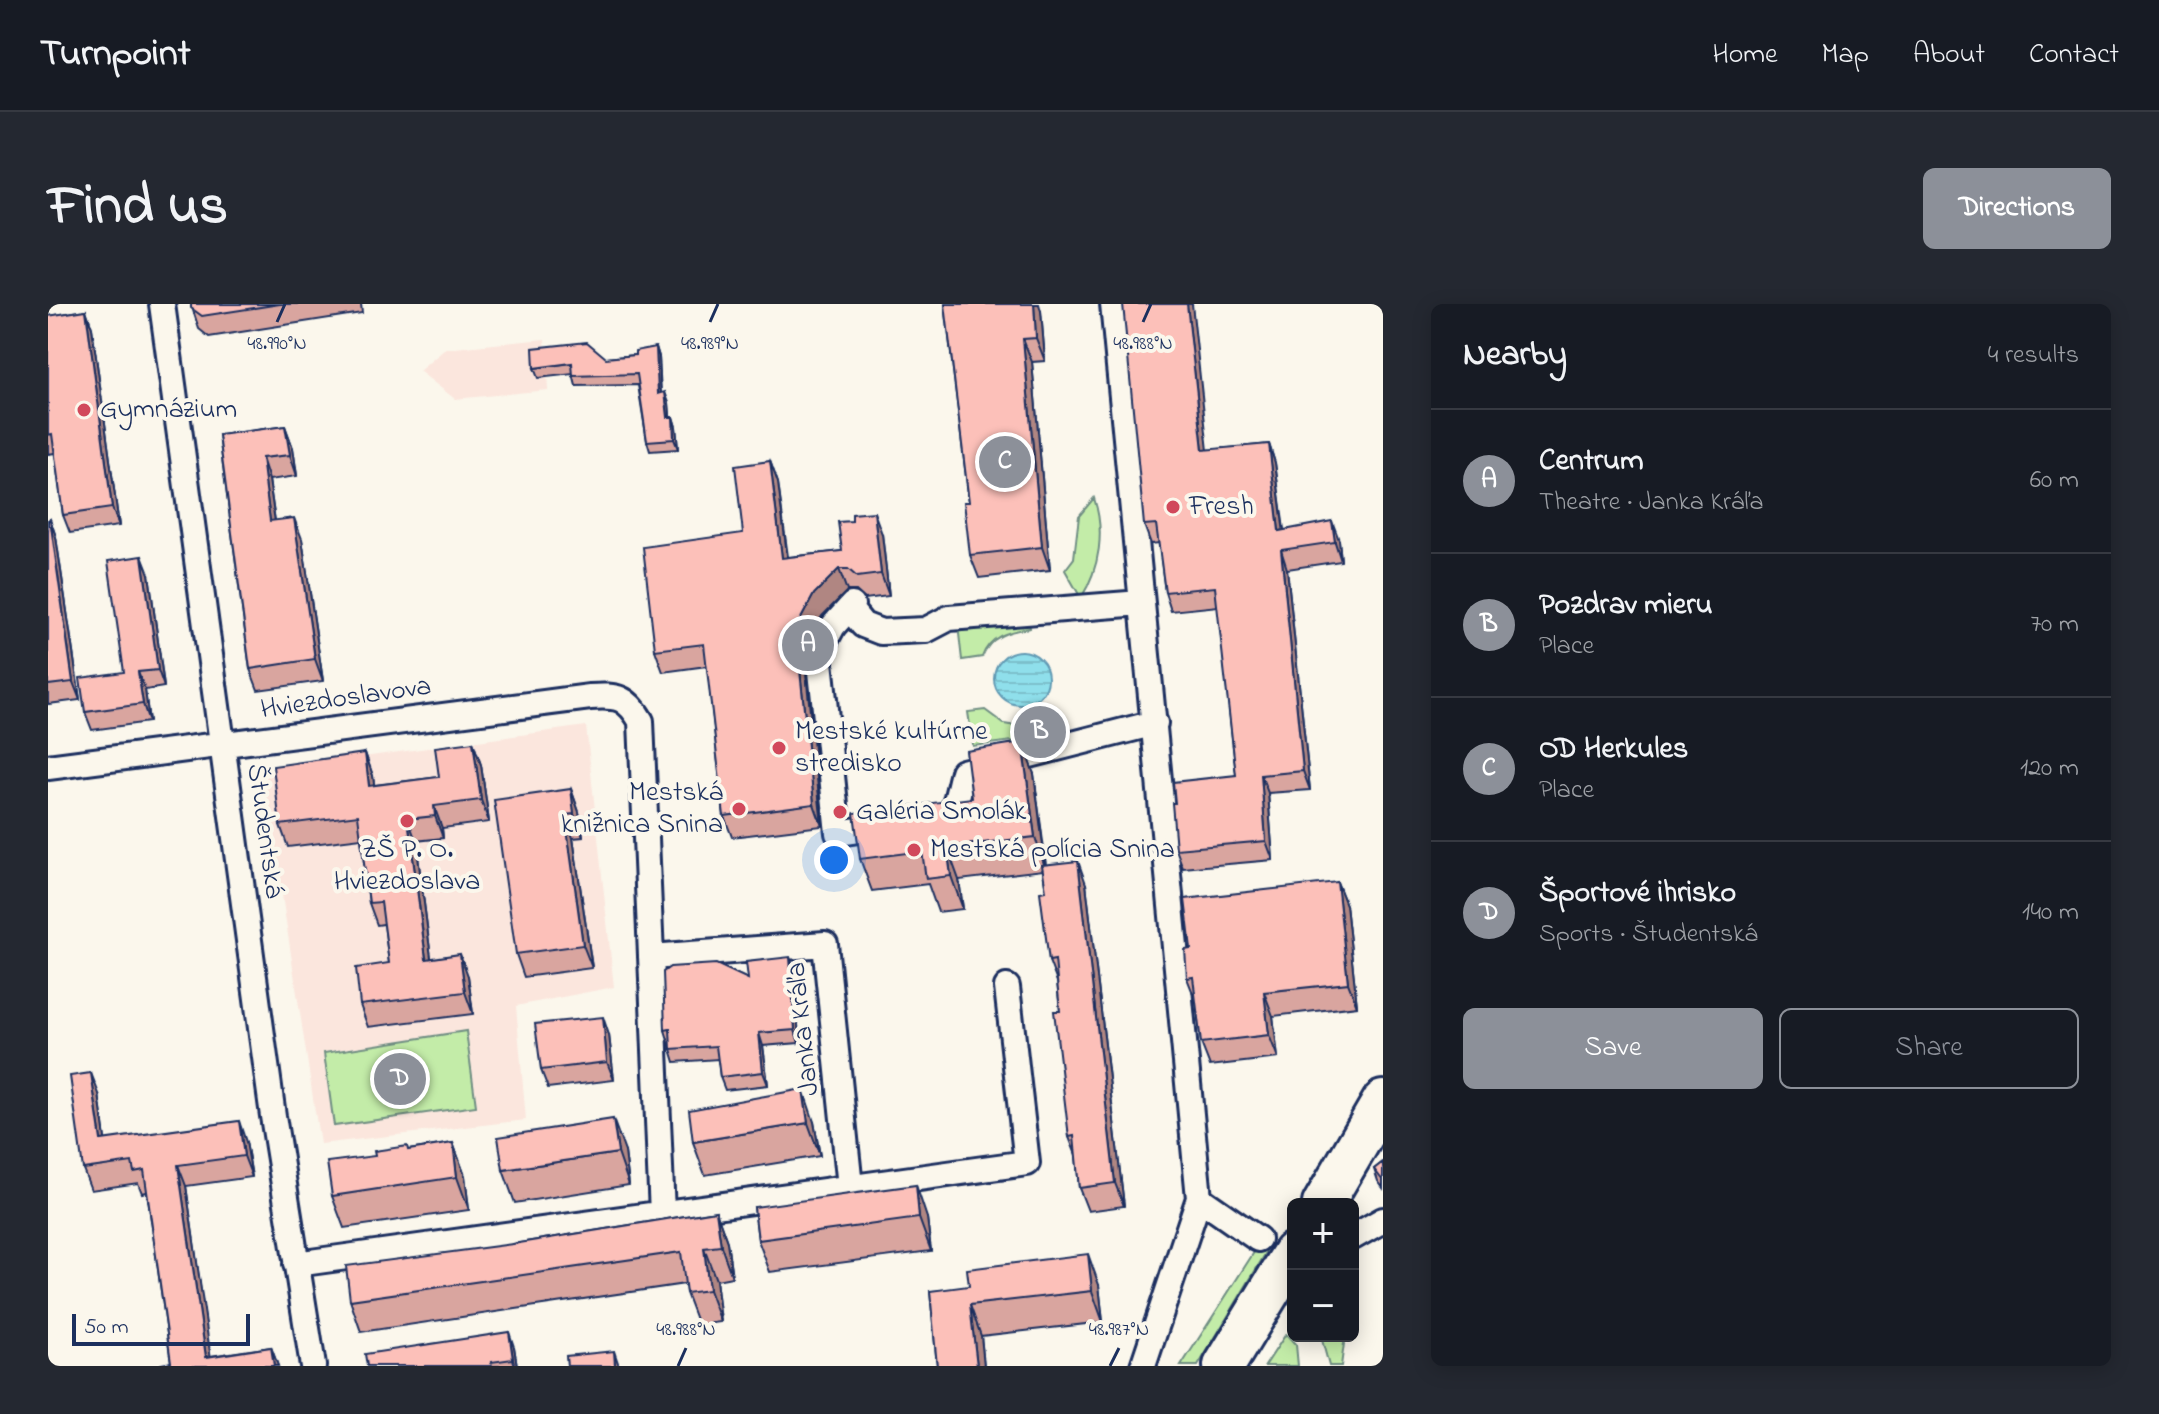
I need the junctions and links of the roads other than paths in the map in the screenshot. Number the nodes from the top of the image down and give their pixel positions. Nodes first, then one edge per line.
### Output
1 (162, 304) edge
2 (1113, 304) edge
3 (1141, 603) junction
4 (1155, 723) junction
5 (221, 745) junction
6 (48, 767) edge
7 (651, 957) junction
8 (1007, 987) dead end
9 (1383, 1101) edge
10 (850, 1187) junction
11 (1199, 1198) junction
12 (1326, 1198) edge
13 (662, 1214) junction
14 (1383, 1220) edge
15 (1359, 1234) edge
16 (1276, 1246) edge
17 (296, 1264) junction
18 (313, 1366) edge
19 (1143, 1366) edge
20 (1224, 1366) edge

1 - 5 street, Študentská
2 - 3 street
3 - 4 street
3 - 4 street
4 - 11 street
5 - 6 street, Hviezdoslavova
5 - 7 street, Hviezdoslavova
5 - 17 street, Študentská
7 - 10 street, Janka Kráľa
7 - 13 street
8 - 10 street
9 - 12 main road
10 - 13 street
11 - 16 street
11 - 19 street
13 - 17 street
14 - 15 street
16 - 20 main road
17 - 18 street, Študentská

